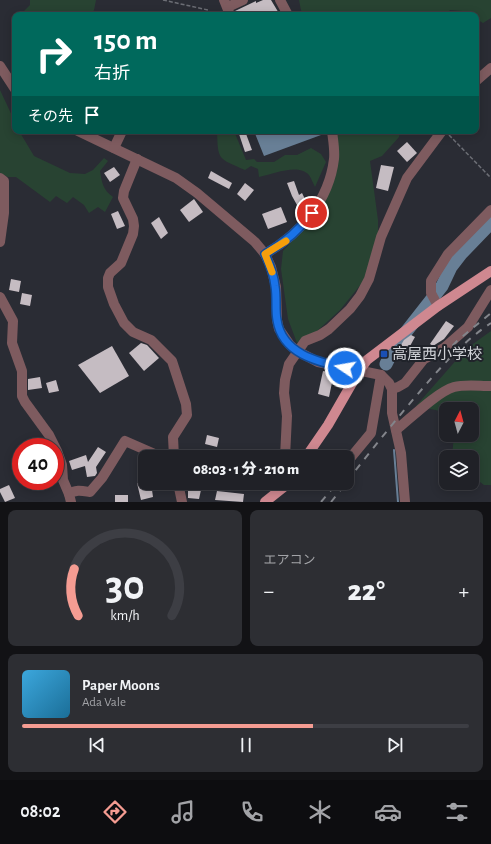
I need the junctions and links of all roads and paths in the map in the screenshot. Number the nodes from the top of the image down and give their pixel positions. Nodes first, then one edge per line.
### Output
1 (163, 0) edge
2 (244, 0) edge
3 (280, 0) edge
4 (227, 7) edge
5 (210, 12) edge
6 (286, 12) edge
7 (0, 66) edge
8 (491, 68) edge
9 (479, 78) edge
10 (12, 84) edge
11 (84, 134) edge
12 (121, 134) edge
13 (332, 134) edge
14 (442, 134) edge
15 (447, 134) edge
16 (114, 148) junction
17 (137, 159) junction
18 (491, 178) edge
19 (2, 180) edge
20 (491, 210) edge
21 (1, 230) edge
22 (0, 242) edge
23 (265, 254) junction
24 (491, 271) edge
25 (491, 290) edge
26 (0, 297) edge
27 (438, 306) junction
28 (297, 351) junction
29 (359, 371) junction
30 (381, 375) junction
31 (491, 386) edge
32 (392, 389) junction
33 (396, 430) junction
34 (146, 450) edge
35 (173, 450) edge
36 (285, 450) edge
37 (311, 450) edge
38 (354, 453) edge
39 (179, 490) edge
40 (278, 490) edge
41 (70, 498) edge
42 (182, 502) edge
43 (265, 502) edge
44 (405, 502) edge

1 - 5 path
2 - 4 street
3 - 6 street
7 - 10 street
8 - 9 street
11 - 16 street
12 - 16 street
13 - 23 street
14 - 28 street
15 - 18 path
16 - 17 street
17 - 23 street
17 - 35 street
19 - 21 street
20 - 27 street
21 - 22 street
23 - 28 street
24 - 27 main road
25 - 32 street
26 - 41 street
27 - 29 main road
28 - 29 street
28 - 36 street
29 - 30 street
29 - 37 main road
30 - 32 street
30 - 38 street
31 - 33 street
32 - 33 street
33 - 44 street
34 - 41 street
39 - 42 street
40 - 43 main road

